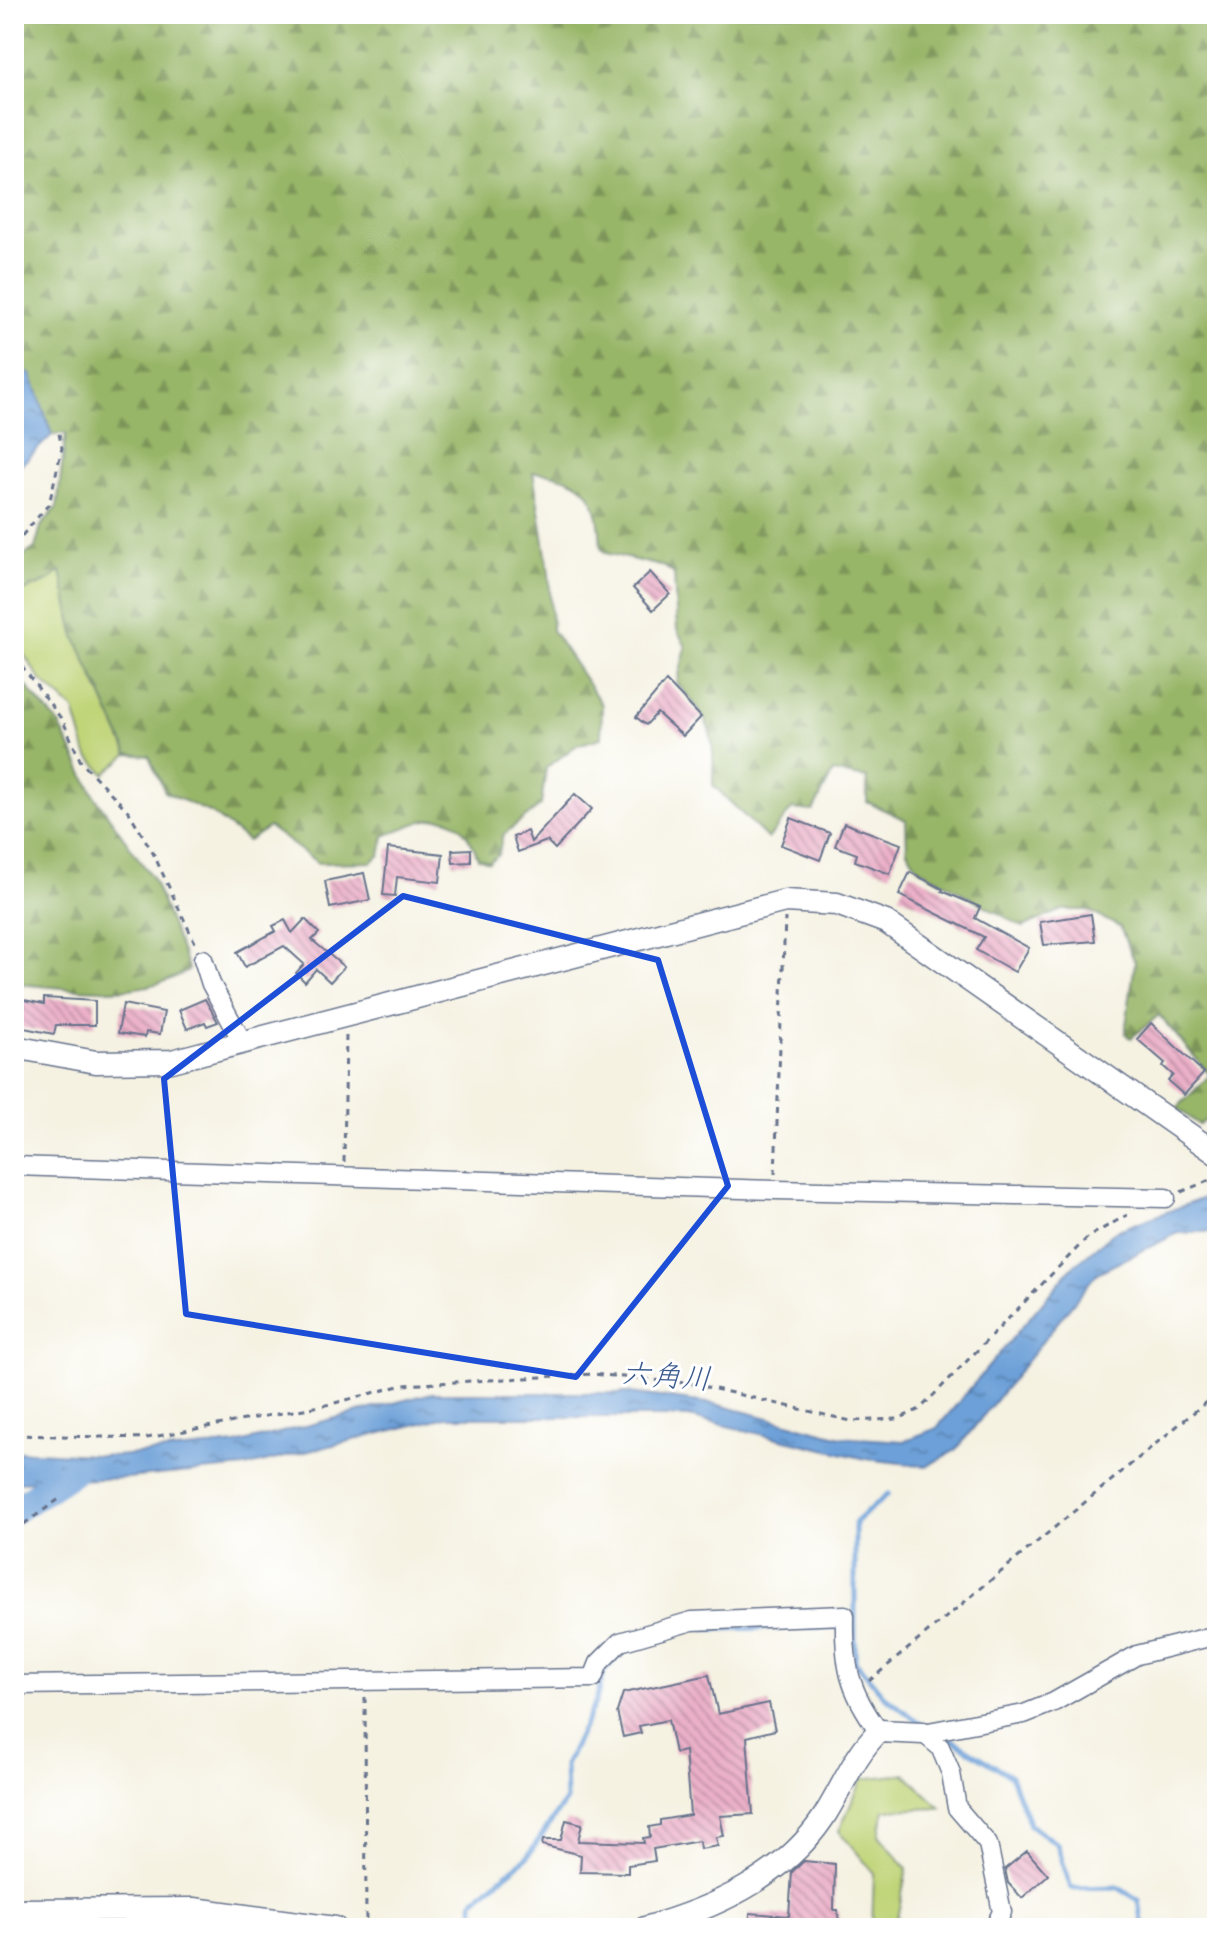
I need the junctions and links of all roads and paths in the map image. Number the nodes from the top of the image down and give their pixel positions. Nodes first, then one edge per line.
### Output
1 (58, 429) dead end
2 (14, 545) edge
3 (14, 591) edge
4 (14, 639) edge
5 (14, 656) edge
6 (785, 901) junction
7 (203, 959) joint
8 (346, 1016) junction
9 (243, 1043) junction
10 (14, 1047) edge
11 (1217, 1154) edge
12 (14, 1166) edge
13 (344, 1174) junction
14 (1217, 1177) edge
15 (775, 1190) junction
16 (1166, 1198) joint
17 (1138, 1211) dead end
18 (1217, 1393) edge
19 (14, 1435) edge
20 (62, 1497) dead end
21 (14, 1531) edge
22 (1217, 1635) edge
23 (365, 1681) junction
24 (867, 1683) dead end
25 (14, 1685) edge
26 (879, 1731) junction
27 (923, 1733) junction
28 (14, 1910) edge
29 (107, 1919) edge
30 (335, 1928) edge
31 (366, 1928) edge
32 (645, 1928) edge
33 (994, 1928) edge

1 - 2 path
3 - 4 path
5 - 7 path
6 - 8 street
6 - 11 street
6 - 15 path
7 - 9 street
8 - 9 street
8 - 13 path
9 - 10 street
12 - 13 street
13 - 15 street
14 - 16 path
15 - 16 street
17 - 19 path
18 - 24 path
20 - 21 path
22 - 27 street
23 - 25 street
23 - 26 street
23 - 31 path
26 - 27 street
26 - 32 street
27 - 33 street
28 - 29 street
29 - 30 street

